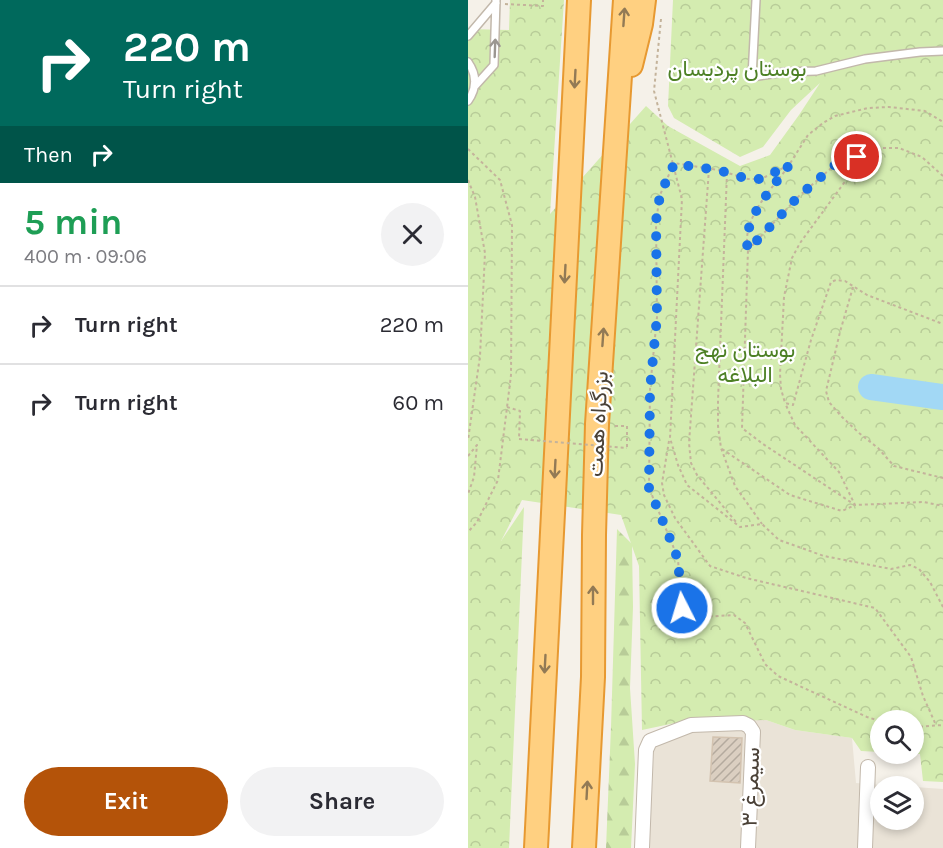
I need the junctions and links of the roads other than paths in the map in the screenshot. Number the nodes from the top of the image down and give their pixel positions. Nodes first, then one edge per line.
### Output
1 (579, 0) edge
2 (625, 0) edge
3 (756, 0) edge
4 (496, 2) edge
5 (653, 6) edge
6 (468, 36) edge
7 (943, 51) edge
8 (468, 62) edge
9 (475, 86) junction
10 (468, 101) edge
11 (617, 124) junction
12 (868, 767) dead end
13 (536, 848) edge
14 (584, 848) edge
15 (642, 848) edge
16 (748, 848) edge
17 (865, 848) edge

1 -> 13 highway, بزرگراه همت
11 -> 2 highway, بزرگراه همت
3 - 7 lane
4 - 6 lane
9 -> 4 lane
5 - 11 highway
8 - 9 lane
9 - 10 lane
14 -> 11 highway, بزرگراه همت
12 - 17 street
15 - 16 street, سیمرغ ۳

